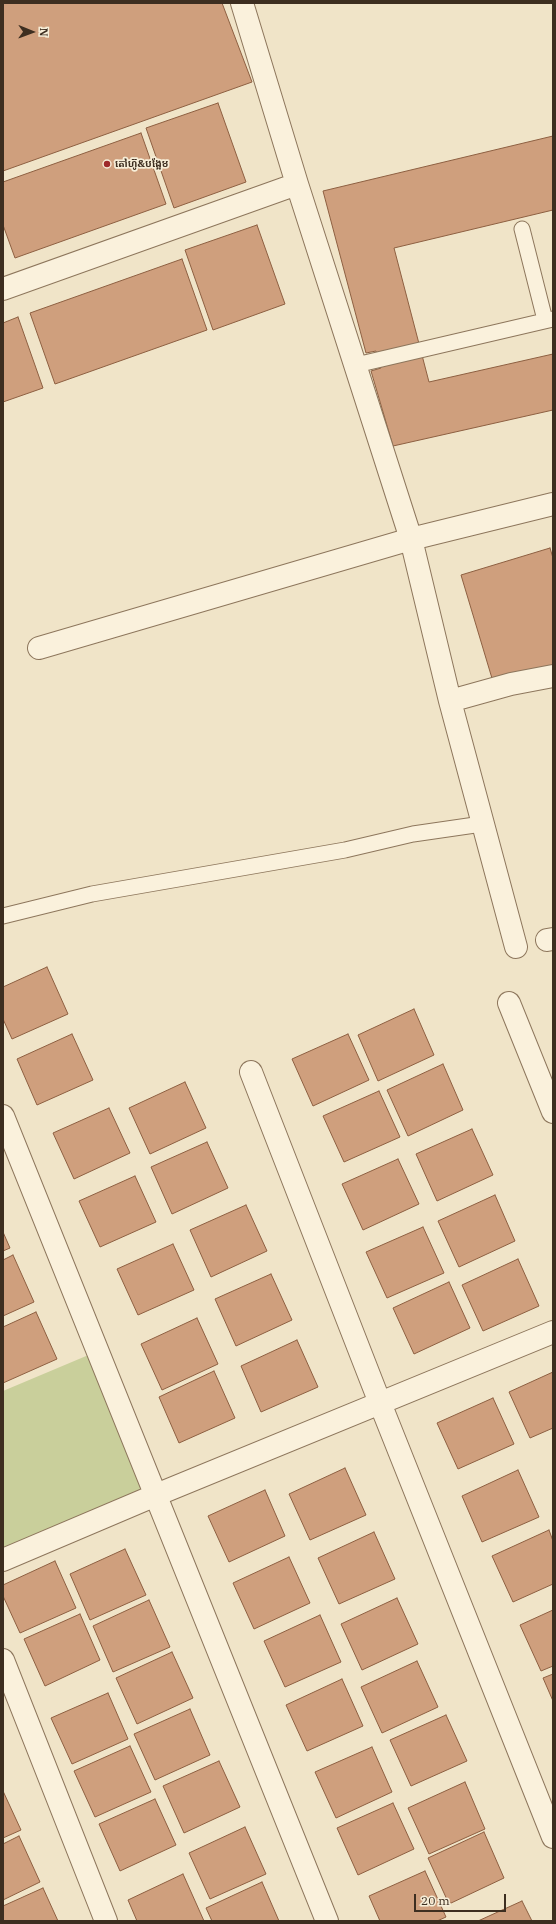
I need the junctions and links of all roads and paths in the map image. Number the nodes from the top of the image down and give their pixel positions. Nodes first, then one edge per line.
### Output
1 (242, 3) edge
2 (297, 184) junction
3 (522, 229) dead end
4 (3, 289) edge
5 (549, 320) edge
6 (356, 365) junction
7 (553, 504) edge
8 (411, 539) junction
9 (39, 648) dead end
10 (553, 676) edge
11 (450, 702) junction
12 (482, 824) junction
13 (3, 916) edge
14 (516, 947) dead end
15 (509, 1003) dead end
16 (251, 1072) dead end
17 (553, 1112) edge
18 (3, 1116) edge
19 (553, 1332) edge
20 (380, 1403) junction
21 (156, 1495) junction
22 (3, 1560) edge
23 (3, 1660) edge
24 (553, 1837) edge
25 (106, 1921) edge
26 (327, 1921) edge

1 - 2 street
2 - 4 street
2 - 6 street
3 - 5 lane
5 - 6 lane
6 - 8 street
7 - 8 street
8 - 9 street
8 - 11 street
10 - 11 street
11 - 12 street
12 - 13 lane
12 - 14 street
15 - 17 street
16 - 20 street
18 - 21 street
19 - 20 street
20 - 21 street
20 - 24 street
21 - 22 street
21 - 26 street
23 - 25 street

